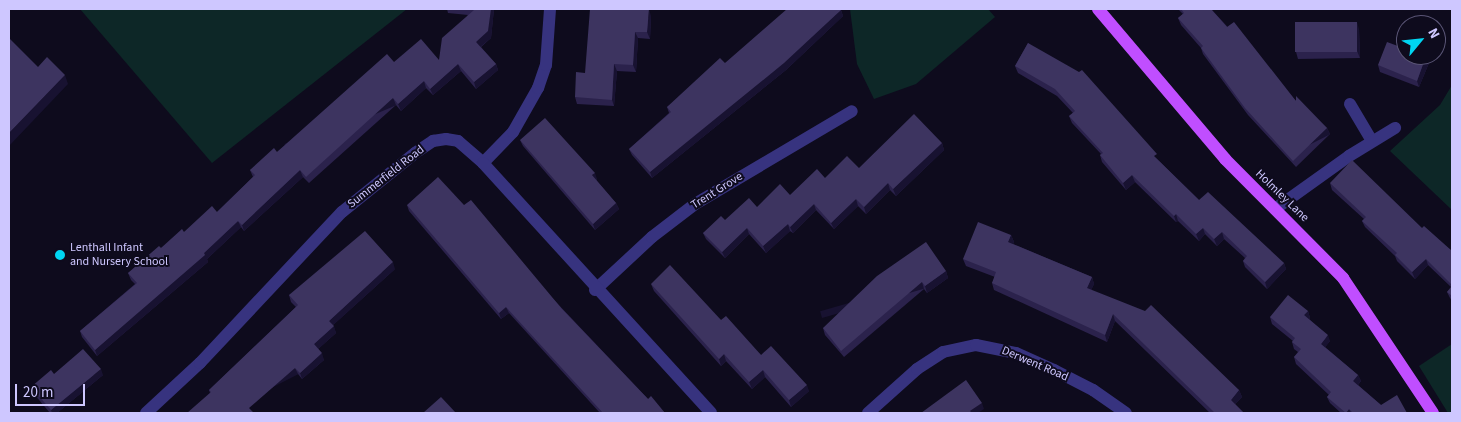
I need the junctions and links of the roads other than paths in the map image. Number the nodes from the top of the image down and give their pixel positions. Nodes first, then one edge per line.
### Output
1 (549, 9) edge
2 (1098, 9) edge
3 (1350, 104) dead end
4 (852, 111) dead end
5 (1395, 128) dead end
6 (1372, 141) junction
7 (483, 162) junction
8 (1275, 209) junction
9 (596, 290) junction
10 (146, 413) edge
11 (711, 413) edge
12 (868, 413) edge
13 (1126, 413) edge
14 (1433, 413) edge

1 - 7 street
2 - 8 main road, Holmley Lane
3 - 6 street
4 - 9 street, Trent Grove
5 - 6 street
6 - 8 street
7 - 9 street, Summerfield Road
7 - 10 street, Summerfield Road
8 - 14 main road, Holmley Lane
9 - 11 street, Summerfield Road
12 - 13 street, Derwent Road

